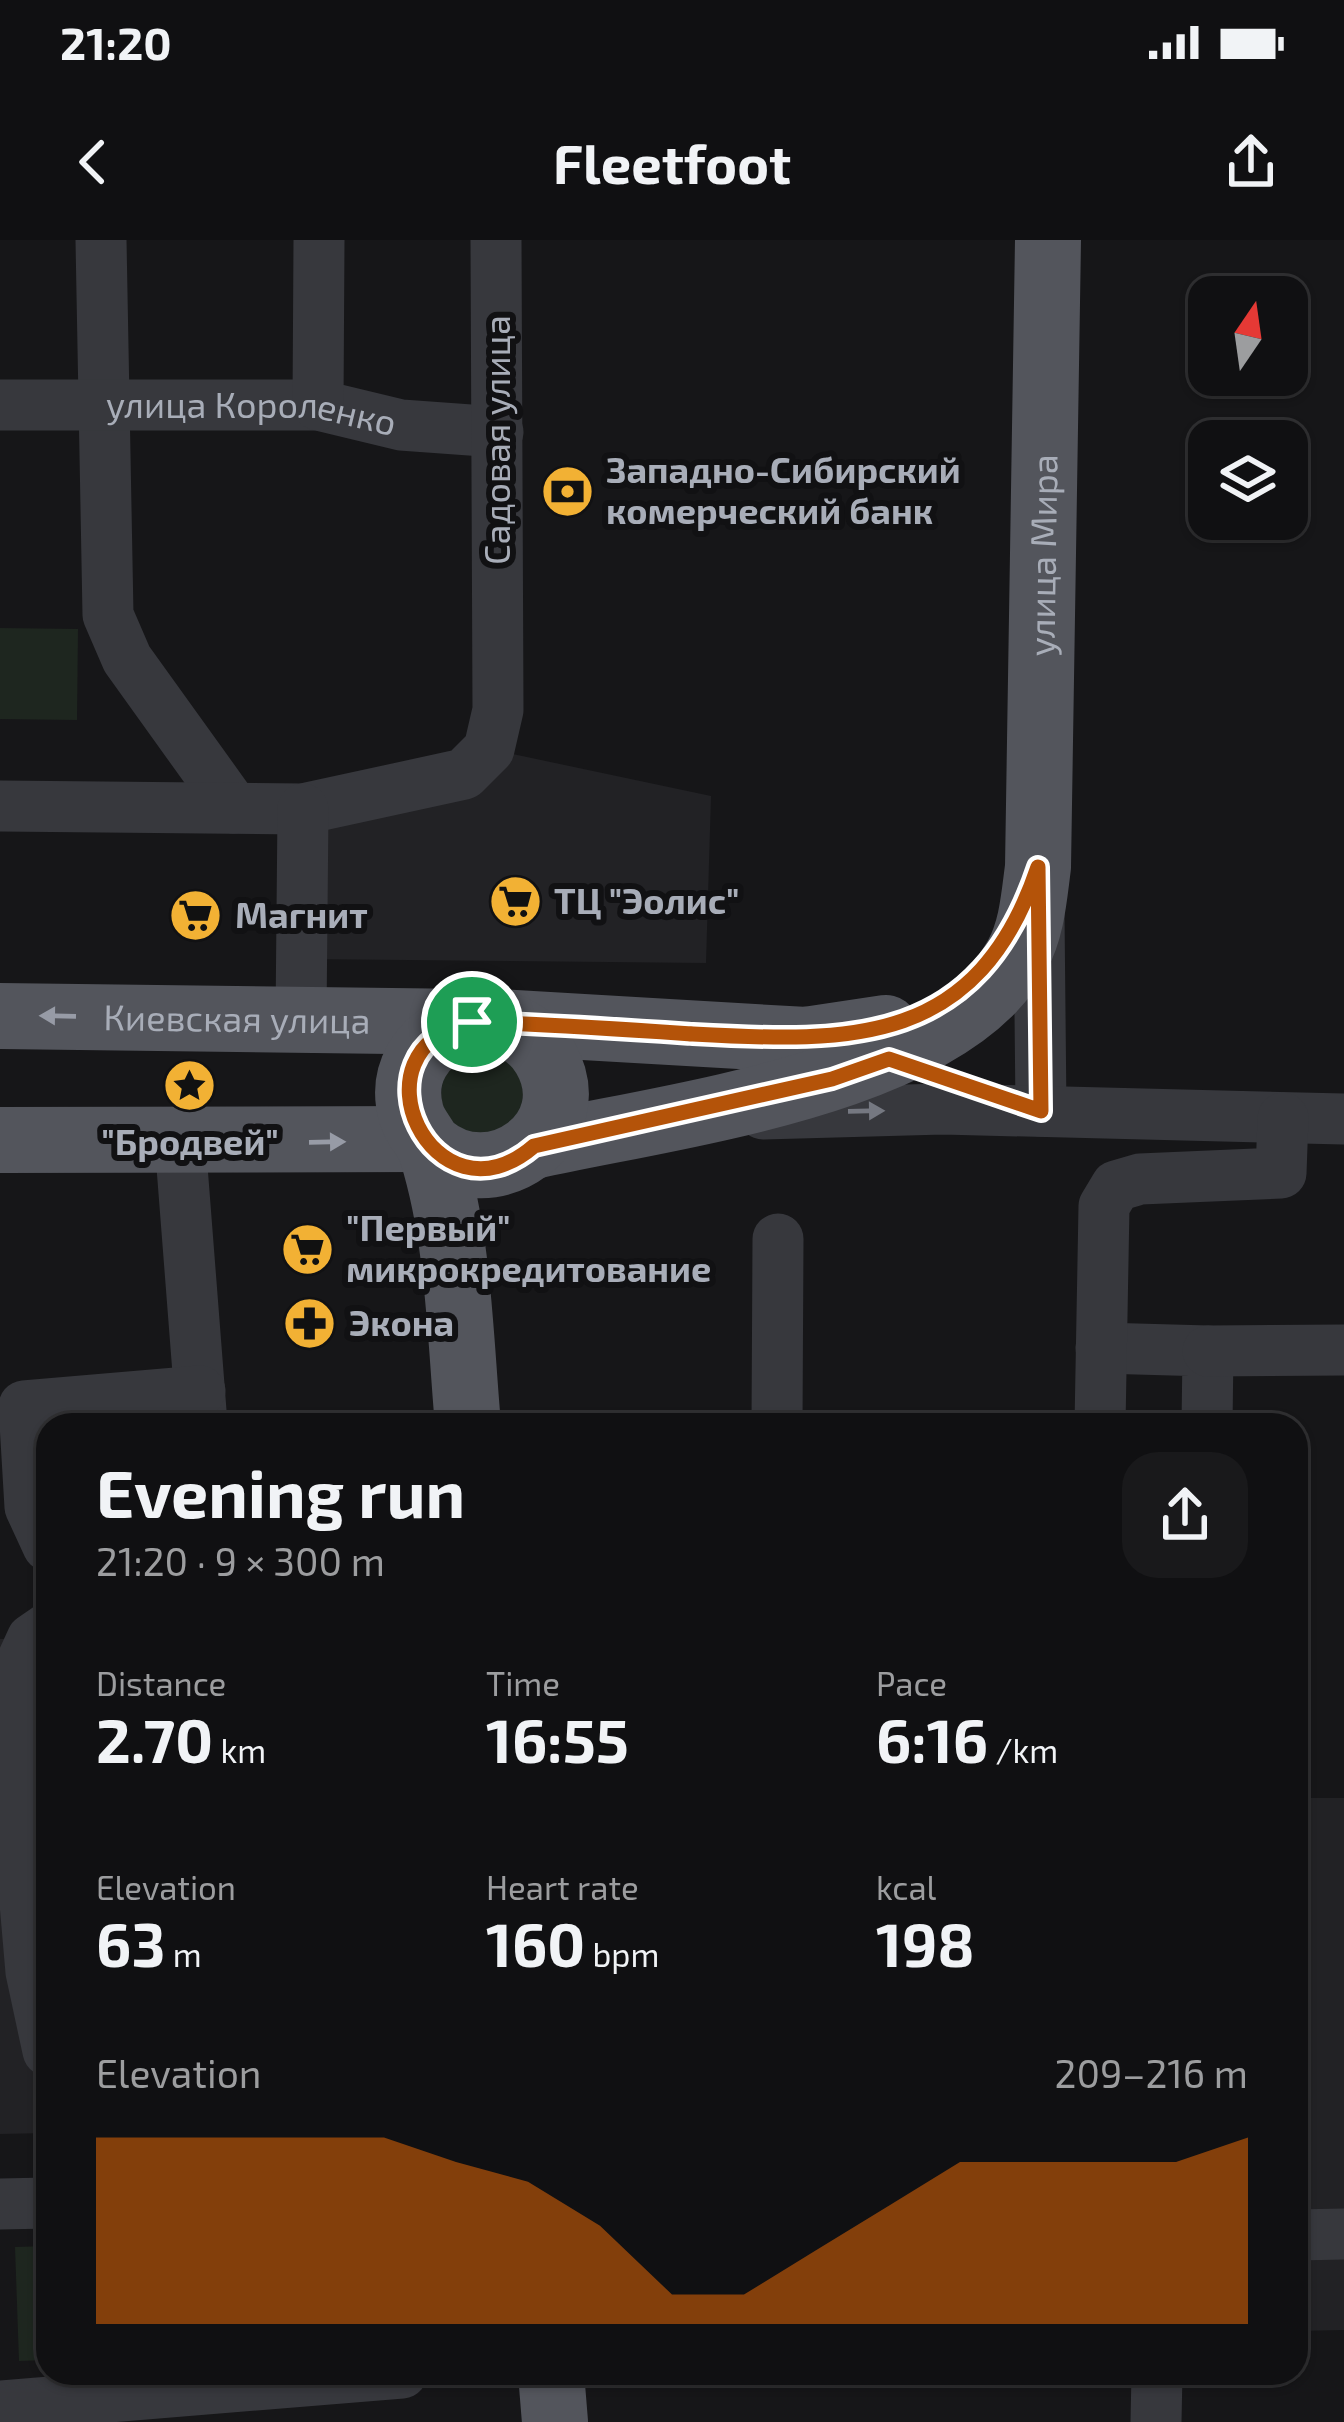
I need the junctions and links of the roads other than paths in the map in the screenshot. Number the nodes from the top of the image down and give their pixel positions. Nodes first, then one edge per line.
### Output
1 (101, 240) edge
2 (319, 240) edge
3 (496, 240) edge
4 (1048, 240) edge
5 (104, 404) junction
6 (0, 405) edge
7 (318, 405) junction
8 (498, 432) junction
9 (0, 806) edge
10 (234, 808) junction
11 (303, 809) junction
12 (1038, 867) junction
13 (0, 1016) edge
14 (301, 1019) junction
15 (484, 1022) junction
16 (806, 1040) junction
17 (889, 1059) junction
18 (1041, 1111) junction
19 (665, 1116) junction
20 (1282, 1118) junction
21 (1344, 1119) edge
22 (0, 1139) edge
23 (180, 1141) junction
24 (427, 1143) junction
25 (529, 1150) junction
26 (778, 1238) dead end
27 (462, 1326) junction
28 (1101, 1348) junction
29 (1344, 1350) edge
30 (1208, 1351) junction
31 (12, 1398) edge
32 (201, 1408) edge
33 (467, 1413) edge
34 (777, 1413) edge
35 (1100, 1413) edge
36 (1207, 1413) edge
37 (12, 1469) edge
38 (36, 1520) edge
39 (36, 1636) edge
40 (3, 1694) edge
41 (15, 1972) edge
42 (36, 2022) edge
43 (36, 2203) edge
44 (0, 2204) edge
45 (1344, 2234) edge
46 (1308, 2235) edge
47 (286, 2385) edge
48 (552, 2385) edge
49 (1157, 2385) edge
50 (170, 2397) edge
51 (0, 2406) edge
52 (555, 2422) edge
53 (1156, 2422) edge

1 - 5 street
2 - 7 street
3 - 8 street, Садовая улица
4 - 12 main road, улица Мира
5 - 6 street, улица Короленко
5 - 7 street, улица Короленко
5 - 10 street
7 - 8 street, улица Короленко
8 - 11 street, Садовая улица
9 - 10 street, Садовая улица
10 - 11 street, Садовая улица
11 - 14 street
12 - 16 main road, Киевская улица
12 - 17 main road
12 - 18 street
14 -> 13 main road, Киевская улица
14 - 15 main road, Киевская улица
15 - 16 main road, Киевская улица
15 - 24 main road
15 - 25 main road
16 - 17 main road
17 - 18 street
17 - 19 main road
19 -> 18 street
18 - 20 street
19 - 25 main road
20 - 21 street
20 - 28 street
22 - 23 main road
23 -> 24 main road
23 - 32 street
24 - 25 main road
24 - 27 main road
25 - 27 main road
26 - 34 street
27 - 33 main road
28 - 30 street
28 - 35 street
29 - 30 street
30 - 36 street
31 - 32 street
31 - 37 street
37 - 38 street
39 - 40 street
40 - 41 street
41 - 42 street
43 - 44 street
45 - 46 street
47 - 50 street
48 - 52 main road
49 - 53 street
50 - 51 street

